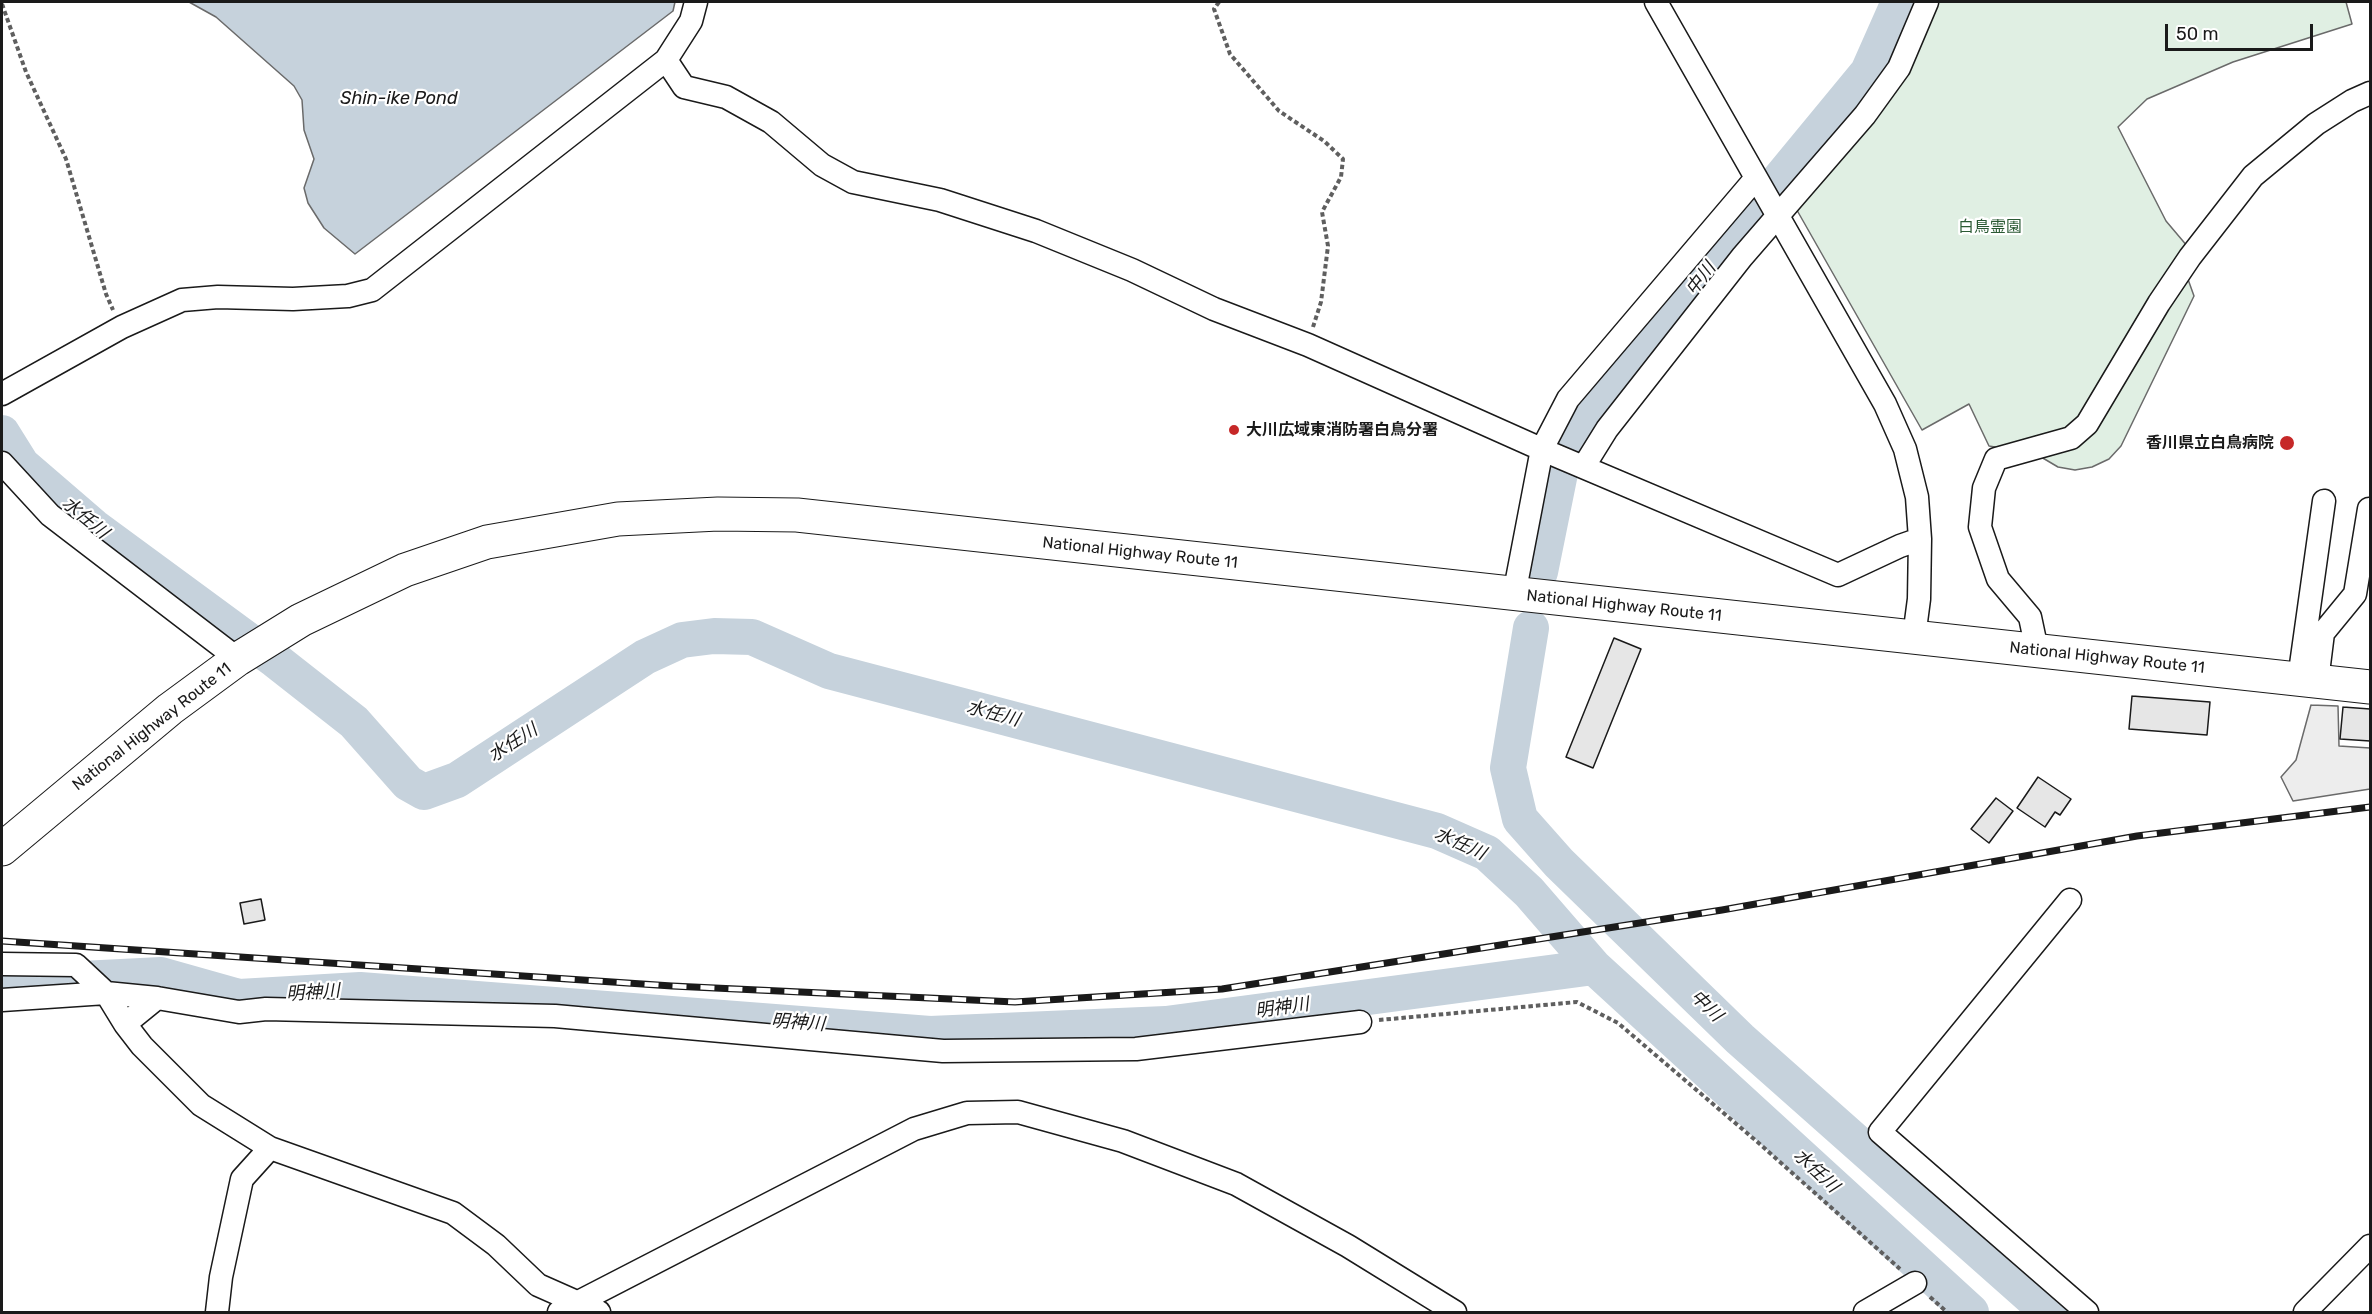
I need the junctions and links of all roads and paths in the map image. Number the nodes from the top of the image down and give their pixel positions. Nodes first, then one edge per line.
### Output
1 (696, 2) edge
2 (1219, 2) edge
3 (1656, 2) edge
4 (1926, 2) edge
5 (2, 4) edge
6 (666, 60) junction
7 (2370, 93) edge
8 (1756, 178) junction
9 (1778, 216) junction
10 (1321, 302) dead end
11 (122, 327) junction
12 (2, 394) edge
13 (1546, 451) junction
14 (2, 463) edge
15 (1584, 466) junction
16 (2324, 501) dead end
17 (2369, 509) edge
18 (1920, 539) junction
19 (1514, 595) junction
20 (1914, 637) junction
21 (2037, 650) junction
22 (238, 659) junction
23 (2308, 680) junction
24 (2370, 687) edge
25 (7, 844) edge
26 (2070, 900) dead end
27 (2, 964) edge
28 (106, 993) junction
29 (157, 998) junction
30 (2, 1000) edge
31 (1360, 1022) joint
32 (125, 1024) junction
33 (270, 1148) junction
34 (2370, 1246) edge
35 (1915, 1283) joint
36 (569, 1308) edge
37 (217, 1312) edge
38 (599, 1312) edge
39 (1455, 1312) edge
40 (1865, 1312) edge
41 (2087, 1312) edge
42 (2305, 1312) edge

1 - 6 street
2 - 10 path
3 - 8 street
4 - 9 street
5 - 11 path
6 - 11 street
6 - 13 street
7 - 21 street
8 - 9 street
8 - 13 street
9 - 15 street
9 - 18 street
11 - 12 street
13 - 15 street
13 - 19 street
14 - 22 street
15 - 18 street
16 - 23 street
17 - 23 street
18 - 20 street
19 - 20 highway, National Highway Route 11
19 - 22 highway, National Highway Route 11
20 - 21 highway, National Highway Route 11
21 - 23 highway, National Highway Route 11
22 - 25 highway, National Highway Route 11
23 - 24 highway, National Highway Route 11
26 - 41 street
27 - 28 street
28 - 29 street
28 - 30 street
28 - 32 street
29 - 31 street
29 - 32 street
31 - 35 path
32 - 33 street
33 - 36 street
33 - 37 street
34 - 42 street
35 - 40 street
36 - 38 street
36 - 39 street

